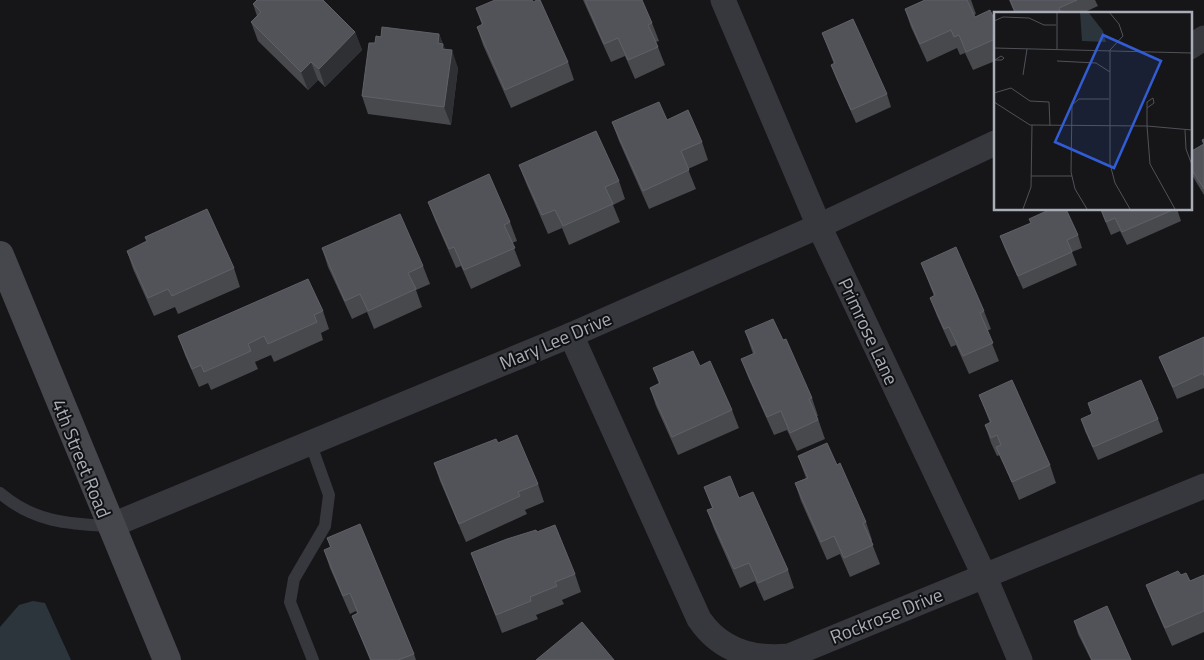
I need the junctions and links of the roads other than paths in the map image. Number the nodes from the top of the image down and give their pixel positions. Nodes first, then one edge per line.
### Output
1 (723, 0) edge
2 (1204, 38) edge
3 (1192, 46) edge
4 (994, 143) edge
5 (819, 226) junction
6 (0, 255) edge
7 (571, 334) junction
8 (310, 442) junction
9 (1204, 486) edge
10 (0, 493) edge
11 (110, 526) junction
12 (984, 575) junction
13 (167, 660) edge
14 (313, 660) edge
15 (1020, 660) edge

1 - 5 street, Primrose Lane
2 - 3 street
4 - 5 street, Mary Lee Drive
5 - 7 street, Mary Lee Drive
5 - 12 street, Primrose Lane
6 - 11 street, 4th Street Road
7 - 8 street, Mary Lee Drive
7 - 12 street, Rockrose Drive
8 - 11 street, Mary Lee Drive
8 - 14 lane
9 - 12 street, Rockrose Drive
10 - 11 lane
11 - 13 street, 4th Street Road
12 - 15 street, Primrose Lane

